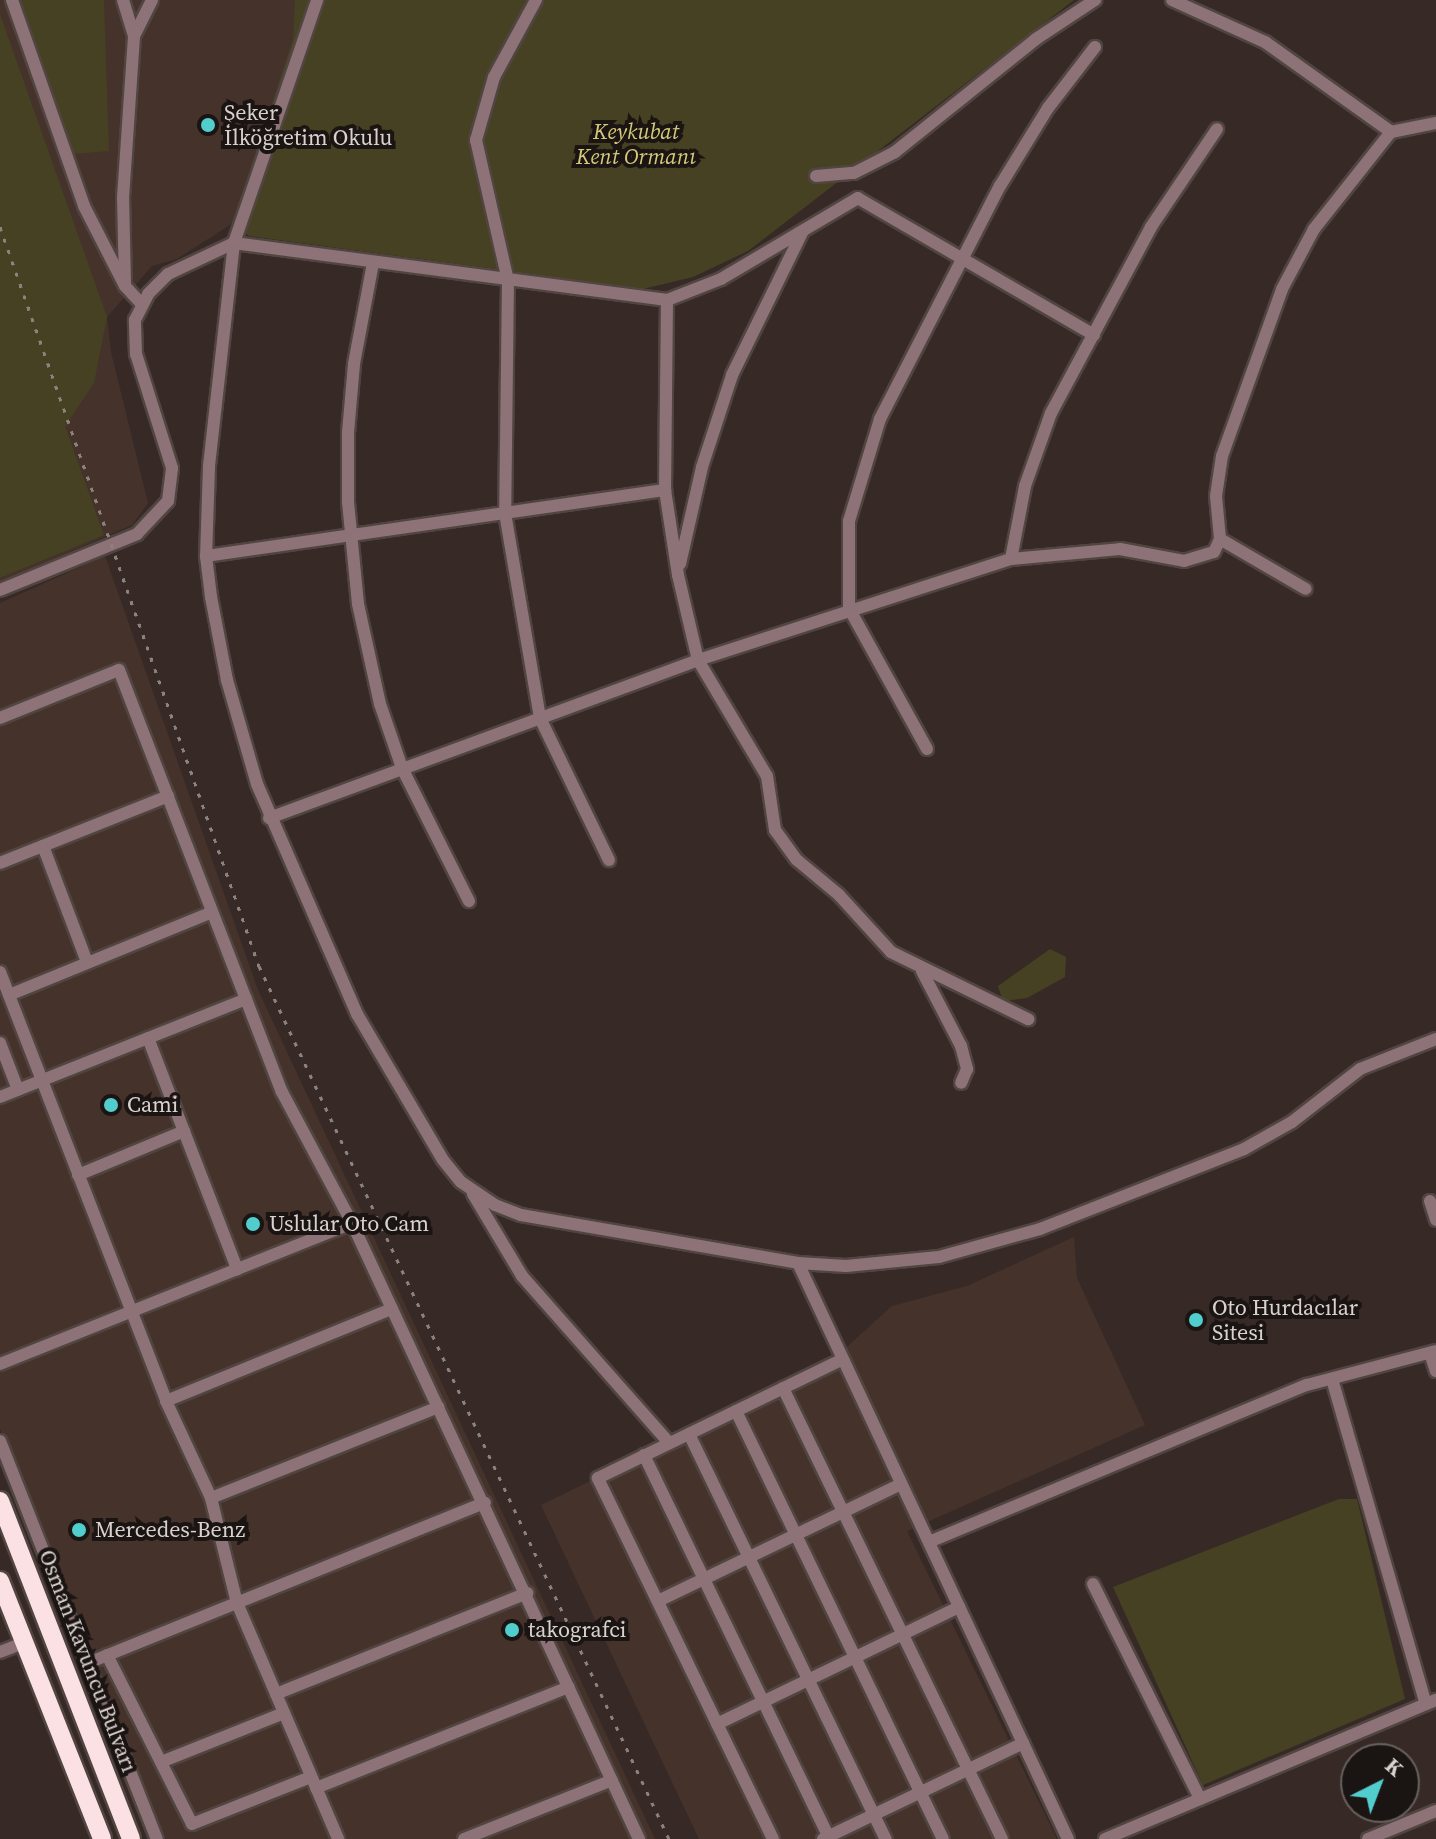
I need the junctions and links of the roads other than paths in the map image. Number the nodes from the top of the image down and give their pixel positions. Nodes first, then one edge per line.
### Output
1 (12, 0) edge
2 (123, 0) edge
3 (152, 0) edge
4 (317, 0) edge
5 (536, 0) edge
6 (1095, 0) edge
7 (1172, 0) edge
8 (134, 36) junction
9 (1095, 47) dead end
10 (1436, 123) edge
11 (1217, 129) dead end
12 (1391, 132) junction
13 (816, 176) dead end
14 (807, 224) junction
15 (234, 243) junction
16 (373, 263) junction
17 (962, 263) junction
18 (508, 281) junction
19 (125, 286) junction
20 (667, 300) junction
21 (142, 304) junction
22 (1094, 335) junction
23 (665, 490) junction
24 (505, 513) junction
25 (350, 537) junction
26 (1220, 539) junction
27 (206, 556) junction
28 (1011, 559) junction
29 (678, 575) junction
30 (1306, 589) dead end
31 (0, 590) edge
32 (849, 608) junction
33 (698, 660) junction
34 (0, 718) edge
35 (540, 718) junction
36 (927, 749) dead end
37 (402, 768) junction
38 (168, 796) junction
39 (269, 818) junction
40 (43, 846) junction
41 (609, 860) dead end
42 (0, 863) edge
43 (469, 901) dead end
44 (212, 912) junction
45 (87, 962) junction
46 (917, 966) junction
47 (0, 972) edge
48 (9, 995) junction
49 (246, 999) junction
50 (1028, 1019) dead end
51 (148, 1038) junction
52 (1436, 1039) edge
53 (0, 1043) edge
54 (42, 1081) junction
55 (961, 1083) dead end
56 (18, 1090) junction
57 (0, 1097) edge
58 (184, 1131) junction
59 (78, 1175) junction
60 (472, 1191) junction
61 (1430, 1201) dead end
62 (1436, 1220) edge
63 (352, 1223) junction
64 (798, 1263) junction
65 (237, 1269) junction
66 (392, 1309) junction
67 (132, 1312) junction
68 (1433, 1352) edge
69 (843, 1359) junction
70 (0, 1364) edge
71 (1436, 1371) edge
72 (1332, 1379) junction
73 (783, 1388) junction
74 (166, 1401) junction
75 (439, 1407) junction
76 (736, 1411) junction
77 (689, 1434) junction
78 (0, 1441) edge
79 (669, 1443) junction
80 (644, 1455) junction
81 (901, 1484) junction
82 (211, 1498) junction
83 (0, 1501) edge
84 (485, 1503) junction
85 (843, 1512) junction
86 (796, 1535) junction
87 (929, 1542) junction
88 (749, 1557) junction
89 (704, 1579) junction
90 (0, 1581) edge
91 (1093, 1584) dead end
92 (527, 1593) junction
93 (658, 1601) junction
94 (237, 1603) junction
95 (959, 1607) junction
96 (902, 1635) junction
97 (24, 1643) junction
98 (0, 1652) edge
99 (107, 1655) junction
100 (855, 1657) junction
101 (88, 1663) junction
102 (808, 1680) junction
103 (569, 1687) junction
104 (276, 1694) junction
105 (763, 1701) junction
106 (1431, 1702) edge
107 (284, 1713) junction
108 (717, 1724) junction
109 (1023, 1743) junction
110 (161, 1762) junction
111 (968, 1769) junction
112 (612, 1780) junction
113 (314, 1782) junction
114 (920, 1792) junction
115 (1200, 1799) junction
116 (1436, 1811) edge
117 (874, 1815) junction
118 (827, 1838) edge
119 (102, 1839) edge
120 (131, 1839) edge
121 (157, 1839) edge
122 (338, 1839) edge
123 (464, 1839) edge
124 (639, 1839) edge
125 (773, 1839) edge
126 (886, 1839) edge
127 (943, 1839) edge
128 (1002, 1839) edge
129 (1068, 1839) edge
130 (1105, 1839) edge
131 (1368, 1839) edge

1 - 19 street
2 - 8 street
3 - 8 street
4 - 15 street
5 - 18 street
6 - 13 street
7 - 12 street
8 - 19 street
9 - 17 street
10 - 12 street
11 - 22 street
12 - 26 street
14 - 17 street
14 - 20 street
14 - 29 street
15 - 16 street
15 - 21 street
15 - 27 street
16 - 18 street
16 - 25 street
17 - 22 street
17 - 32 street
18 - 20 street
18 - 24 street
19 - 21 street
20 - 23 street
21 - 31 street
22 - 28 street
23 - 24 street
23 - 29 street
24 - 25 street
24 - 35 street
25 - 27 street
25 - 37 street
26 - 28 street
26 - 30 street
27 - 39 street
28 - 32 street
29 - 33 street
32 - 33 street
32 - 36 street
33 - 35 street
33 - 46 street
34 - 38 street
35 - 37 street
35 - 41 street
37 - 39 street
37 - 43 street
38 - 40 street
38 - 44 street
39 - 60 street
40 - 42 street
40 - 45 street
44 - 45 street
44 - 49 street
45 - 48 street
46 - 50 street
46 - 55 street
47 - 48 street
48 - 54 street
49 - 51 street
49 - 63 street
51 - 54 street
51 - 58 street
52 - 64 street
53 - 56 street
54 - 56 street
54 - 59 street
56 - 57 street
58 - 59 street
58 - 65 street
59 - 67 street
60 - 64 street
60 - 79 street
61 - 62 street
63 - 65 street
63 - 66 street
64 - 69 street
65 - 67 street
66 - 74 street
66 - 75 street
67 - 70 street
67 - 74 street
68 - 71 street
68 - 72 street
69 - 73 street
69 - 81 street
72 - 87 street
72 - 106 street
73 - 76 street
73 - 85 street
74 - 82 street
75 - 82 street
75 - 84 street
76 - 77 street
76 - 86 street
77 - 79 street
77 - 88 street
78 - 101 street
79 - 80 street
80 - 89 street
80 - 93 street
81 - 85 street
81 - 87 street
82 - 94 street
83 - 120 highway, Osman Kavuncu Bulvarı
84 - 92 street
84 - 94 street
85 - 86 street
85 - 96 street
86 - 88 street
86 - 100 street
87 - 95 street
88 - 89 street
88 - 102 street
89 - 93 street
89 - 105 street
90 - 97 highway
91 - 115 street
92 - 103 street
92 - 104 street
93 - 108 street
94 - 99 street
94 - 104 street
95 - 96 street
95 - 109 street
96 - 100 street
96 - 111 street
97 - 98 street
97 - 119 highway
99 - 101 street
99 - 110 street
100 - 102 street
100 - 114 street
101 - 121 street
102 - 105 street
102 - 117 street
103 - 112 street
103 - 113 street
104 - 107 street
105 - 108 street
105 - 118 street
106 - 115 street
107 - 110 street
107 - 113 street
108 - 125 street
109 - 111 street
109 - 129 street
110 - 113 street
111 - 114 street
111 - 128 street
112 - 123 street
112 - 124 street
113 - 122 street
114 - 117 street
114 - 127 street
115 - 130 street
116 - 131 street
117 - 118 street
117 - 126 street

